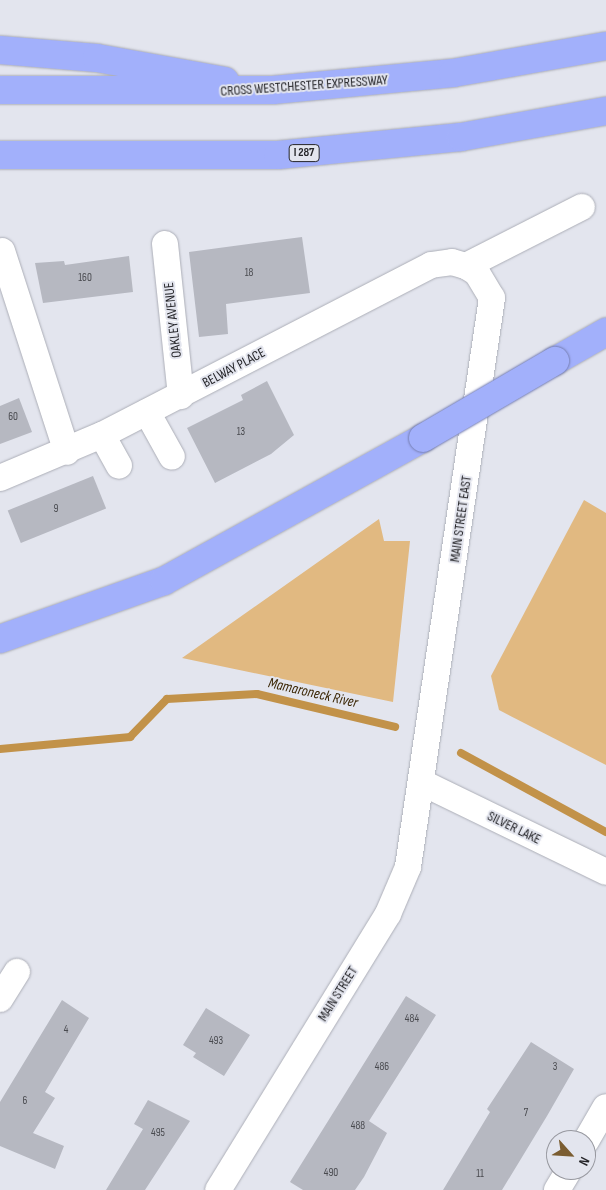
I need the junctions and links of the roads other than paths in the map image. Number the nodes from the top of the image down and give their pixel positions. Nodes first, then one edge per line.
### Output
1 (606, 46) edge
2 (0, 50) edge
3 (0, 90) edge
4 (273, 90) junction
5 (606, 111) edge
6 (0, 155) edge
7 (582, 207) dead end
8 (165, 244) dead end
9 (2, 251) dead end
10 (466, 266) junction
11 (606, 332) edge
12 (181, 396) junction
13 (147, 412) junction
14 (102, 435) junction
15 (67, 452) junction
16 (172, 457) dead end
17 (119, 466) dead end
18 (0, 478) edge
19 (0, 639) edge
20 (422, 783) junction
21 (606, 872) edge
22 (17, 972) dead end
23 (0, 999) edge
24 (606, 1107) edge
25 (592, 1130) edge
26 (218, 1190) edge

1 - 4 highway, CROSS WESTCHESTER EXPRESSWAY
2 - 4 highway
3 - 4 highway, CROSS WESTCHESTER EXPRESSWAY
5 - 6 highway, I 287
7 - 10 street
8 - 12 street, OAKLEY AVENUE
9 - 15 street
10 - 12 street, BELWAY PLACE
10 - 20 street, MAIN STREET EAST
11 - 19 highway, bridge
12 - 13 street, BELWAY PLACE
13 - 14 street, BELWAY PLACE
13 - 16 street
14 - 15 street, BELWAY PLACE
14 - 17 street
15 - 18 street, BELWAY PLACE
20 - 21 street, SILVER LAKE
20 - 26 street, MAIN STREET
22 - 23 street
24 - 25 street

